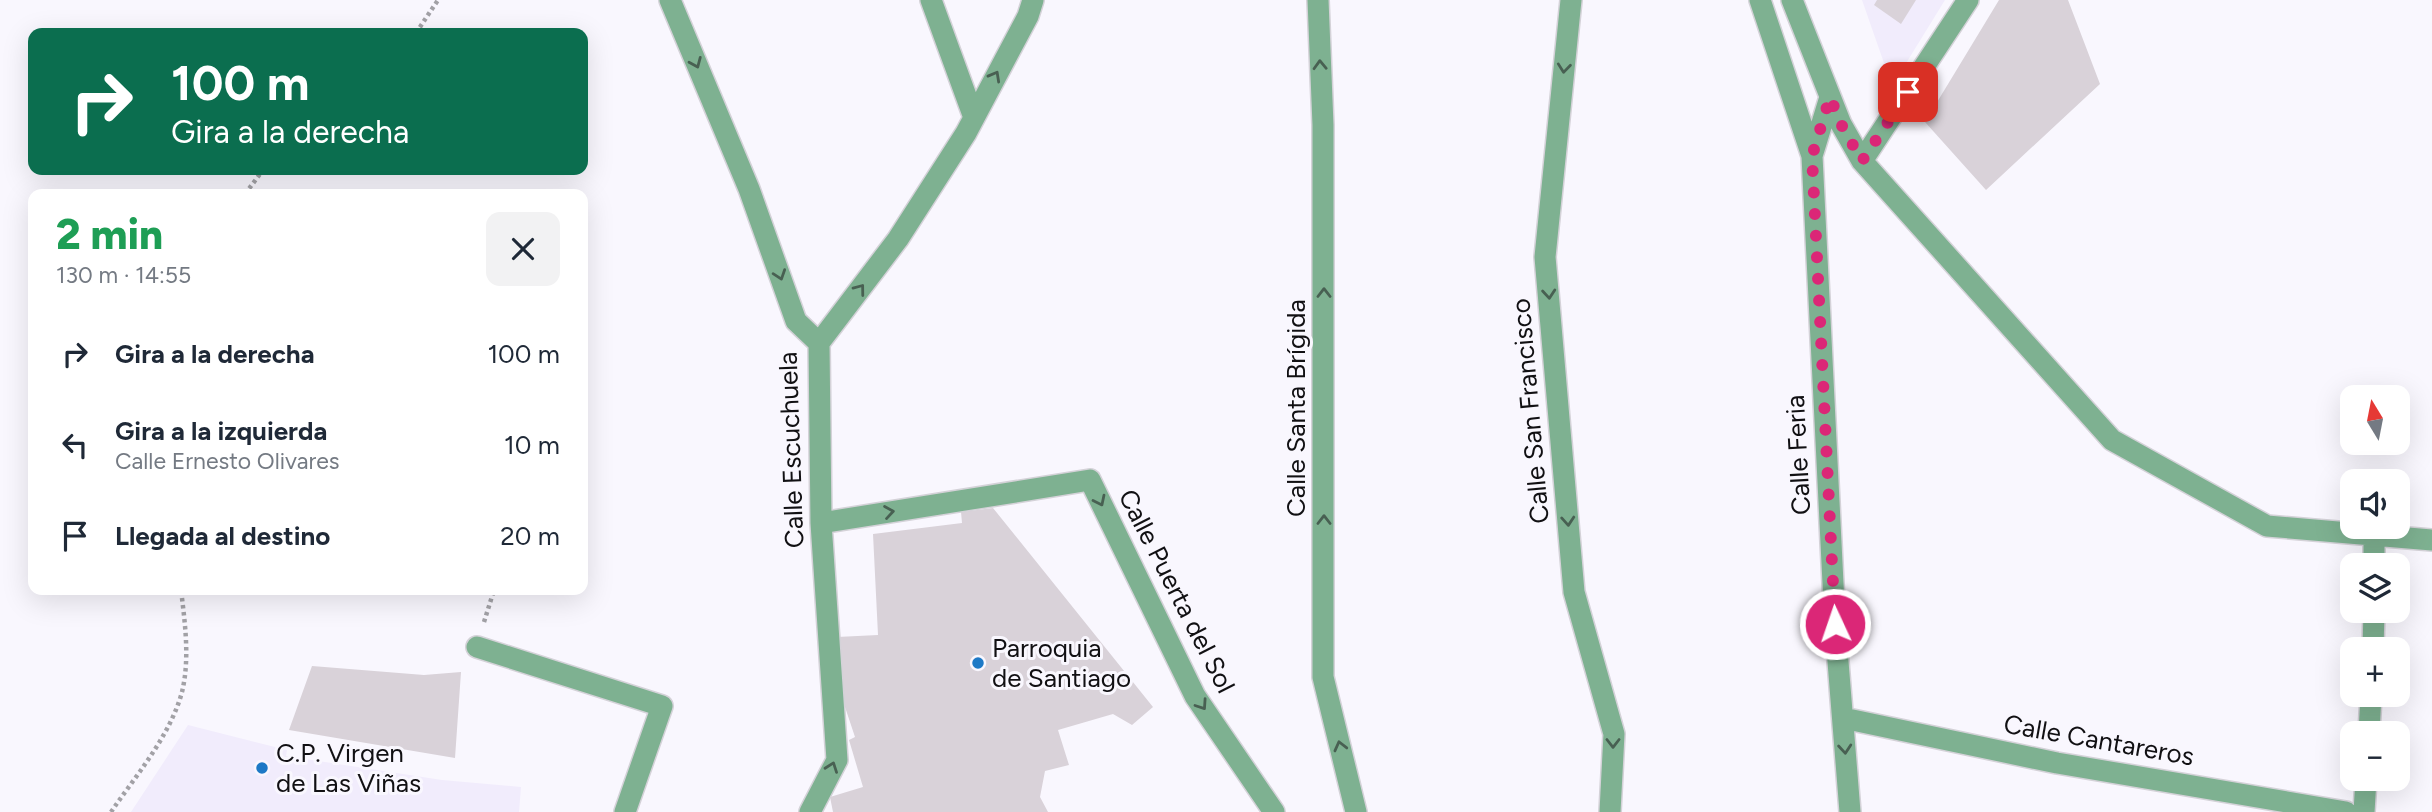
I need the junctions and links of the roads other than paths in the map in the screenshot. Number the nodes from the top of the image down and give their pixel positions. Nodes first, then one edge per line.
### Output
1 (670, 0) edge
2 (931, 0) edge
3 (1033, 0) edge
4 (1318, 0) edge
5 (1571, 0) edge
6 (1760, 0) edge
7 (1791, 0) edge
8 (1968, 0) edge
9 (1830, 97) junction
10 (973, 115) junction
11 (1812, 156) junction
12 (1862, 161) junction
13 (819, 343) junction
14 (821, 523) junction
15 (2340, 532) edge
16 (2410, 538) edge
17 (2432, 540) edge
18 (477, 647) dead end
19 (1843, 718) junction
20 (2365, 791) edge
21 (812, 811) edge
22 (625, 812) edge
23 (1274, 812) edge
24 (1356, 812) edge
25 (1610, 812) edge
26 (1850, 812) edge
27 (2346, 812) edge
28 (2364, 812) edge

1 -> 13 street, Calle Escuchuela
2 - 10 street
10 -> 3 street
24 -> 4 street, Calle Santa Brígida
5 -> 25 street, Calle San Francisco
6 - 11 street
7 - 9 street
8 - 12 street
9 - 11 street, Calle Feria
9 - 12 street
13 -> 10 street
11 - 19 street, Calle Feria
12 - 15 street
13 - 14 street, Calle Escuchuela
21 -> 14 street, Calle Escuchuela
14 -> 23 street, Calle Puerta del Sol
16 - 17 street
18 - 22 street
19 -> 26 street, Calle Feria
19 - 27 street, Calle Cantareros
20 - 28 street

